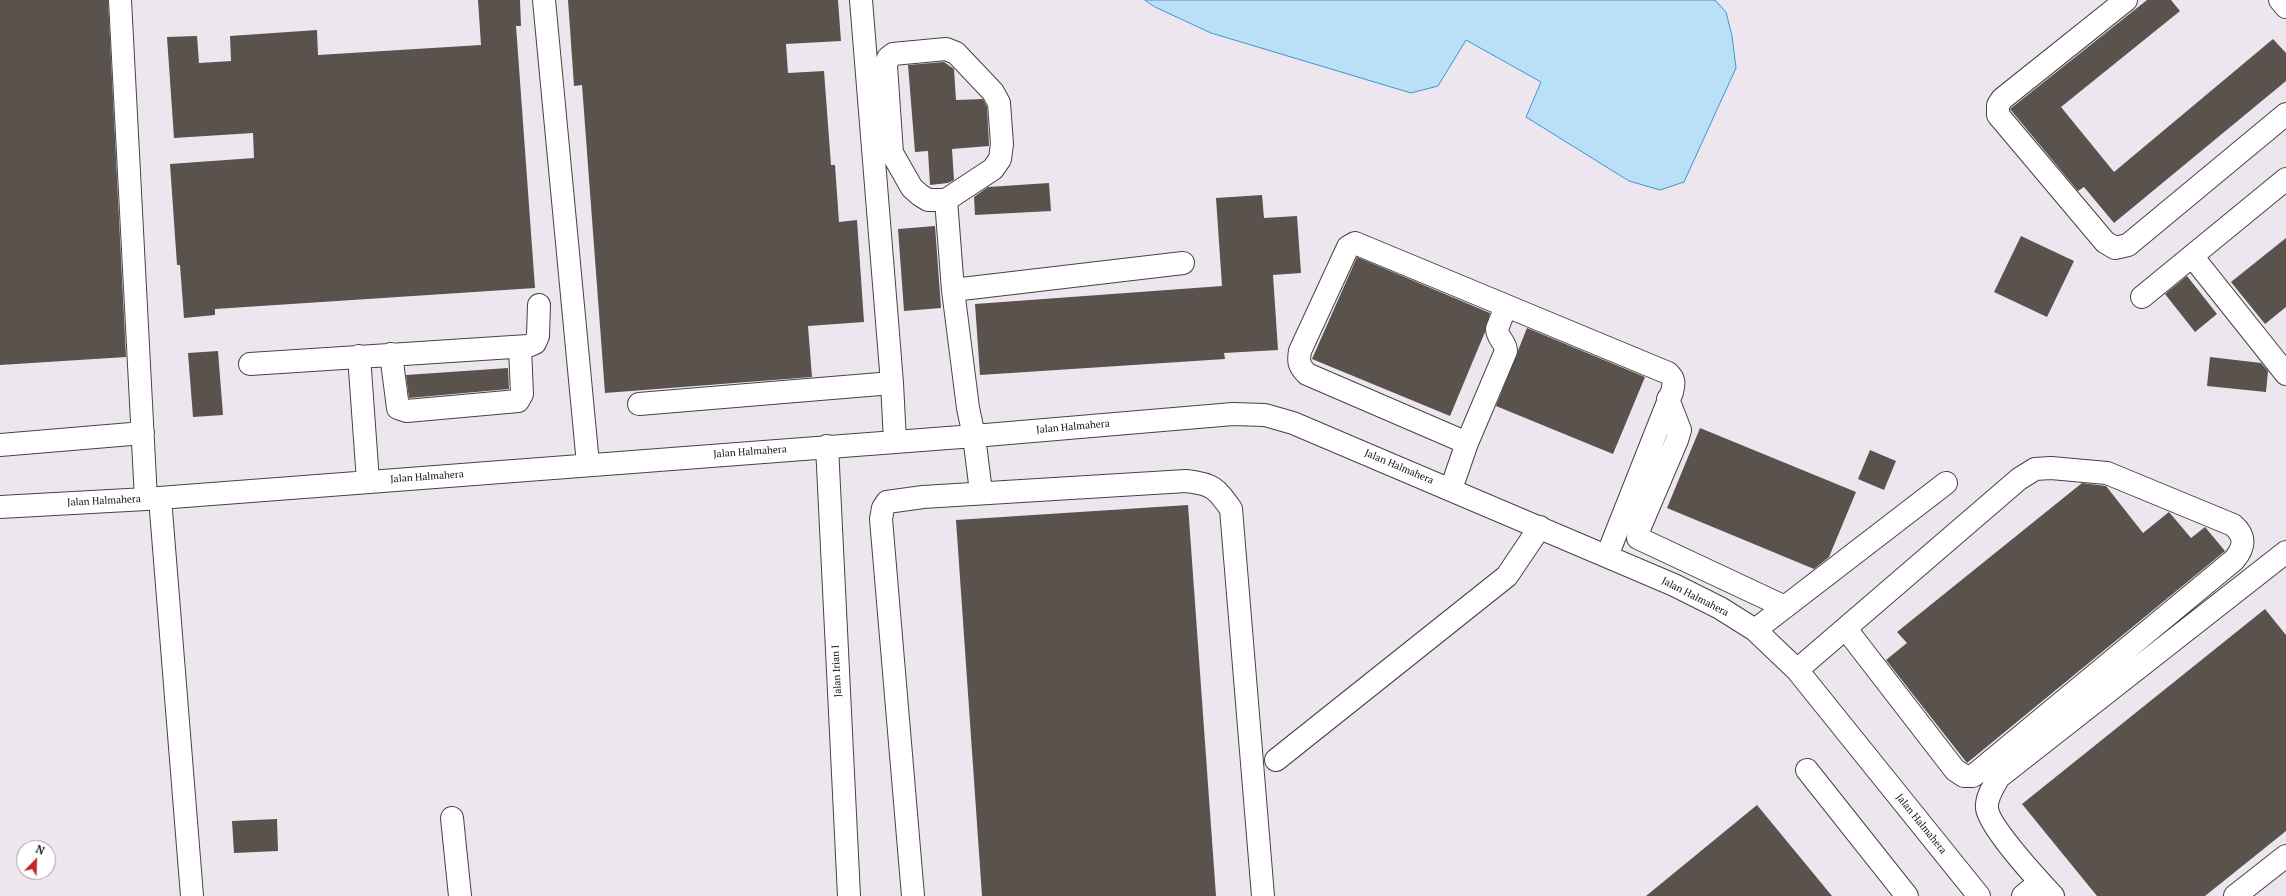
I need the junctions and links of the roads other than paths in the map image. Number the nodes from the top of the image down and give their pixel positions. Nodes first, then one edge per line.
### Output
1 (120, 0) edge
2 (544, 0) edge
3 (860, 0) edge
4 (2126, 0) edge
5 (2280, 0) edge
6 (2286, 7) edge
7 (2286, 114) edge
8 (2286, 179) edge
9 (946, 200) junction
10 (2192, 256) junction
11 (1183, 263) dead end
12 (953, 290) junction
13 (2142, 297) dead end
14 (539, 305) dead end
15 (1506, 306) junction
16 (520, 347) junction
17 (392, 354) junction
18 (358, 356) junction
19 (250, 364) dead end
20 (2286, 374) edge
21 (892, 383) junction
22 (1668, 399) junction
23 (639, 404) dead end
24 (143, 433) junction
25 (974, 436) junction
26 (895, 441) junction
27 (1467, 442) junction
28 (0, 445) edge
29 (827, 446) junction
30 (588, 464) junction
31 (368, 481) junction
32 (1946, 483) dead end
33 (1451, 489) junction
34 (981, 492) junction
35 (153, 498) junction
36 (0, 507) edge
37 (1540, 527) junction
38 (2286, 552) edge
39 (1606, 556) junction
40 (1784, 607) junction
41 (1846, 629) junction
42 (1755, 630) junction
43 (1797, 670) junction
44 (1276, 760) dead end
45 (1807, 770) dead end
46 (452, 818) dead end
47 (2286, 856) edge
48 (2046, 889) edge
49 (192, 896) edge
50 (460, 896) edge
51 (849, 896) edge
52 (913, 896) edge
53 (1263, 896) edge
54 (1907, 896) edge
55 (1979, 896) edge
56 (2023, 896) edge
57 (2235, 896) edge

1 - 24 street
2 - 30 street
3 - 21 street
4 - 7 street
5 - 6 street
8 - 10 street
9 - 9 street
9 - 12 street
10 - 13 street
10 - 20 street
11 - 12 street
12 - 25 street
14 - 16 street
15 - 22 street
15 - 27 street
15 - 27 street
16 - 17 street
16 - 17 street
17 - 18 street
18 - 19 street
18 - 31 street
21 - 23 street
21 - 26 street
22 - 39 street
22 - 40 street
24 - 28 street
24 - 35 street
25 - 26 street, Jalan Halmahera
25 - 33 street, Jalan Halmahera
25 - 34 street
26 - 29 street, Jalan Halmahera
27 - 33 street
29 - 30 street, Jalan Halmahera
29 - 51 street, Jalan Irian I
30 - 31 street, Jalan Halmahera
31 - 35 street, Jalan Halmahera
32 - 40 street
33 - 37 street, Jalan Halmahera
34 - 52 street
34 - 53 street
35 - 36 street, Jalan Halmahera
35 - 49 street
37 - 39 street, Jalan Halmahera
37 - 44 street
38 - 48 street
39 - 42 street, Jalan Halmahera
40 - 42 street
41 - 41 street
41 - 43 street
42 - 43 street, Jalan Halmahera
43 - 55 street, Jalan Halmahera
45 - 54 street
46 - 50 street
47 - 57 street
48 - 56 street

